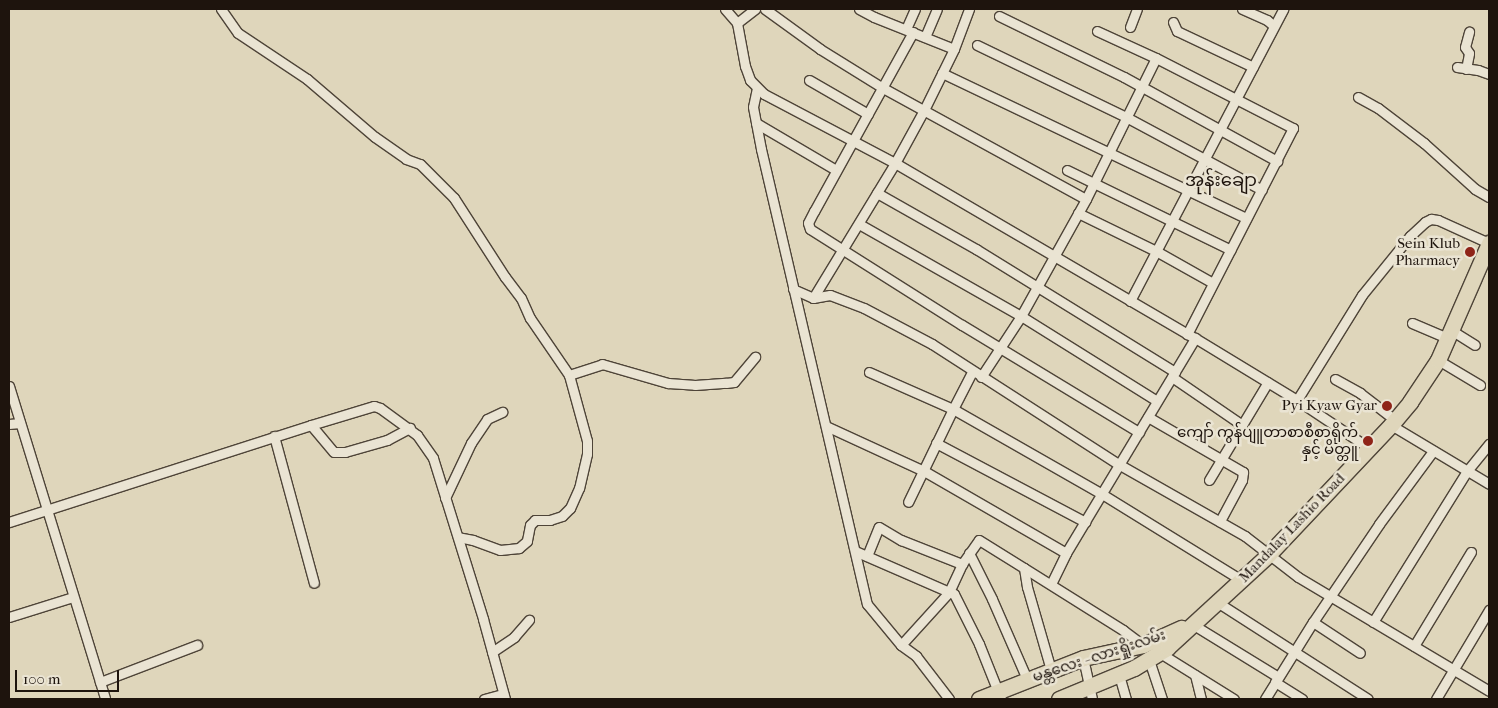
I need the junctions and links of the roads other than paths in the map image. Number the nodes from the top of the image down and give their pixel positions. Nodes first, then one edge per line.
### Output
1 (220, 9) edge
2 (725, 9) edge
3 (755, 9) edge
4 (765, 9) edge
5 (859, 9) edge
6 (915, 9) edge
7 (936, 9) edge
8 (969, 9) edge
9 (1137, 9) edge
10 (1242, 9) edge
11 (1283, 9) edge
12 (1000, 16) dead end
13 (1173, 22) dead end
14 (738, 23) junction
15 (1274, 26) junction
16 (1130, 27) dead end
17 (909, 31) junction
18 (1097, 31) dead end
19 (1469, 32) dead end
20 (925, 37) junction
21 (977, 45) dead end
22 (954, 49) junction
23 (1156, 58) junction
24 (1252, 67) junction
25 (942, 73) junction
26 (1489, 74) edge
27 (809, 80) dead end
28 (1142, 87) junction
29 (757, 88) junction
30 (883, 88) junction
31 (1358, 97) dead end
32 (1236, 99) junction
33 (924, 110) junction
34 (868, 114) junction
35 (1126, 117) junction
36 (756, 123) junction
37 (1220, 129) junction
38 (852, 140) junction
39 (1110, 152) junction
40 (1204, 159) junction
41 (1278, 161) junction
42 (895, 163) junction
43 (836, 170) junction
44 (1067, 170) dead end
45 (1094, 184) junction
46 (1187, 190) junction
47 (1262, 190) junction
48 (877, 193) junction
49 (1489, 197) edge
50 (1086, 199) junction
51 (1078, 212) junction
52 (1246, 218) junction
53 (1172, 221) junction
54 (859, 224) junction
55 (1489, 243) edge
56 (1231, 250) junction
57 (843, 251) junction
58 (1156, 251) junction
59 (1054, 257) junction
60 (1213, 283) junction
61 (1038, 287) junction
62 (793, 289) junction
63 (812, 298) junction
64 (1130, 302) junction
65 (1021, 316) junction
66 (1412, 323) dead end
67 (1450, 334) junction
68 (1191, 336) junction
69 (1475, 345) dead end
70 (1000, 346) junction
71 (755, 357) dead end
72 (1438, 360) junction
73 (868, 372) dead end
74 (972, 372) junction
75 (1173, 374) junction
76 (569, 375) junction
77 (981, 377) junction
78 (1335, 379) dead end
79 (1268, 382) junction
80 (1480, 385) dead end
81 (9, 386) edge
82 (1297, 400) junction
83 (1157, 401) junction
84 (953, 409) junction
85 (502, 412) dead end
86 (1148, 417) junction
87 (1393, 422) junction
88 (20, 423) junction
89 (9, 424) edge
90 (311, 425) junction
91 (1242, 425) junction
92 (826, 426) junction
93 (410, 428) junction
94 (1139, 432) junction
95 (274, 436) junction
96 (936, 443) junction
97 (1489, 444) edge
98 (1369, 448) junction
99 (1433, 451) junction
100 (1220, 461) junction
101 (1120, 465) junction
102 (1467, 471) junction
103 (924, 472) junction
104 (1209, 480) dead end
105 (1489, 484) edge
106 (1102, 494) junction
107 (445, 498) junction
108 (908, 502) dead end
109 (48, 510) junction
110 (1220, 521) junction
111 (9, 522) edge
112 (1085, 522) junction
113 (458, 537) junction
114 (855, 551) junction
115 (1066, 552) junction
116 (1471, 552) dead end
117 (969, 553) junction
118 (1268, 555) junction
119 (867, 556) junction
120 (962, 564) junction
121 (1024, 568) junction
122 (1241, 580) junction
123 (314, 583) dead end
124 (1051, 584) junction
125 (950, 592) junction
126 (74, 597) junction
127 (1330, 597) junction
128 (1217, 602) junction
129 (1489, 610) edge
130 (9, 617) edge
131 (529, 620) dead end
132 (1313, 622) junction
133 (1373, 622) junction
134 (1191, 624) junction
135 (197, 645) dead end
136 (901, 645) junction
137 (1143, 645) junction
138 (1414, 646) junction
139 (1294, 651) junction
140 (492, 652) junction
141 (1360, 653) dead end
142 (1155, 657) junction
143 (1083, 658) junction
144 (1051, 670) junction
145 (1454, 670) junction
146 (1119, 675) junction
147 (1195, 676) junction
148 (1027, 679) junction
149 (1276, 680) junction
150 (100, 682) junction
151 (1489, 691) edge
152 (1090, 694) edge
153 (1000, 695) edge
154 (504, 697) edge
155 (105, 699) edge
156 (484, 699) edge
157 (949, 699) edge
158 (979, 699) edge
159 (1059, 699) edge
160 (1126, 699) edge
161 (1162, 699) edge
162 (1201, 699) edge
163 (1234, 699) edge
164 (1265, 699) edge
165 (1302, 699) edge
166 (1368, 699) edge
167 (1436, 699) edge

1 - 76 street
2 - 14 street
3 - 14 street
4 - 30 street
5 - 17 street
6 - 17 street
7 - 20 street
8 - 22 street
9 - 16 street
10 - 15 street
11 - 15 street
12 - 28 street
13 - 24 street
14 - 29 street
15 - 24 street
17 - 20 street
17 - 30 street
18 - 23 street
19 - 26 street
20 - 22 street
21 - 35 street
22 - 25 street
23 - 28 street
23 - 32 street
24 - 32 street
25 - 33 street
25 - 39 street
27 - 34 street
28 - 35 street
28 - 37 street
29 - 36 street
29 - 38 street
30 - 33 street
30 - 34 street
31 - 49 street
32 - 37 street
32 - 41 street
33 - 42 street
33 - 50 street
34 - 38 street
35 - 39 street
35 - 40 street
36 - 43 street
36 - 62 street
37 - 40 street
37 - 41 street
38 - 42 street
38 - 43 street
39 - 45 street
39 - 46 street
40 - 46 street
40 - 47 street
41 - 47 street
42 - 48 street
42 - 59 street
43 - 57 street
44 - 45 street
45 - 50 street
45 - 53 street
46 - 52 street
46 - 53 street
47 - 52 street
48 - 54 street
48 - 61 street
50 - 51 street
51 - 58 street
51 - 59 street
52 - 56 street
53 - 56 street
53 - 58 street
54 - 57 street
54 - 65 street
55 - 67 highway, Mandalay Lashio Road
55 - 82 street
56 - 60 street
57 - 63 street
57 - 70 street
58 - 60 street
58 - 64 street
59 - 61 street
59 - 64 street
60 - 68 street
61 - 65 street
61 - 75 street
62 - 63 street
62 - 92 street
63 - 74 street
64 - 68 street
65 - 70 street
65 - 83 street
66 - 67 street
67 - 69 street
67 - 72 highway, Mandalay Lashio Road
68 - 75 street
68 - 79 street
70 - 77 street
70 - 94 street
71 - 76 street
72 - 80 street
72 - 87 highway, Mandalay Lashio Road
73 - 84 street
74 - 77 street
74 - 84 street
75 - 83 street
75 - 91 street
76 - 113 street
77 - 101 street
78 - 87 street
79 - 82 street
79 - 91 street
81 - 88 street
82 - 98 street
83 - 86 street
84 - 96 street
84 - 106 street
85 - 107 street
86 - 94 street
86 - 100 street
87 - 98 highway, Mandalay Lashio Road
87 - 99 street
88 - 89 street
88 - 109 street
90 - 93 street
90 - 93 street
90 - 95 street
91 - 100 street
92 - 103 street
92 - 114 street
93 - 107 street
94 - 101 street
95 - 109 street
95 - 123 street
96 - 103 street
96 - 112 street
97 - 102 street
98 - 118 highway, Mandalay Lashio Road
99 - 102 street
99 - 127 street
100 - 104 street
100 - 110 street
101 - 106 street
101 - 110 street
102 - 105 street
102 - 133 street
103 - 108 street
103 - 115 street
106 - 112 street
106 - 122 street
107 - 113 street
109 - 111 street
109 - 126 street
110 - 118 street
112 - 115 street
113 - 140 street
114 - 119 street
114 - 136 street
115 - 124 street
116 - 138 street
117 - 120 street
117 - 121 street
117 - 148 street
118 - 122 highway, Mandalay Lashio Road
118 - 127 street
119 - 120 street
119 - 125 street
120 - 125 street
121 - 124 street
121 - 144 street
122 - 128 highway, Mandalay Lashio Road
124 - 137 street
125 - 136 street
125 - 153 street
126 - 130 street
126 - 150 street
127 - 132 street
127 - 133 street
128 - 134 highway, Mandalay Lashio Road
128 - 139 street
129 - 145 street
131 - 140 street
132 - 139 street
132 - 141 street
133 - 138 street
134 - 137 highway, မန္တလေး - လားရှိုးလမ်း
134 - 142 highway, မန္တလေး - လားရှိုးလမ်း
134 - 149 street
135 - 150 street
136 - 157 street
137 - 143 highway, မန္တလေး - လားရှိုးလမ်း
138 - 145 street
139 - 149 street
139 - 166 street
140 - 154 street
142 - 146 highway, မန္တလေး - လားရှိုးလမ်း
142 - 147 street
142 - 161 street
143 - 144 highway, မန္တလေး - လားရှိုးလမ်း
143 - 152 street
144 - 148 highway, မန္တလေး - လားရှိုးလမ်း
145 - 151 street
145 - 167 street
146 - 152 highway, မန္တလေး - လားရှိုးလမ်း
146 - 160 street
147 - 162 street
147 - 163 street
148 - 153 highway, မန္တလေး - လားရှိုးလမ်း
149 - 164 street
149 - 165 street
150 - 155 street
152 - 159 highway, မန္တလေး - လားရှိုးလမ်း
153 - 158 highway, မန္တလေး - လားရှိုးလမ်း
154 - 156 street

